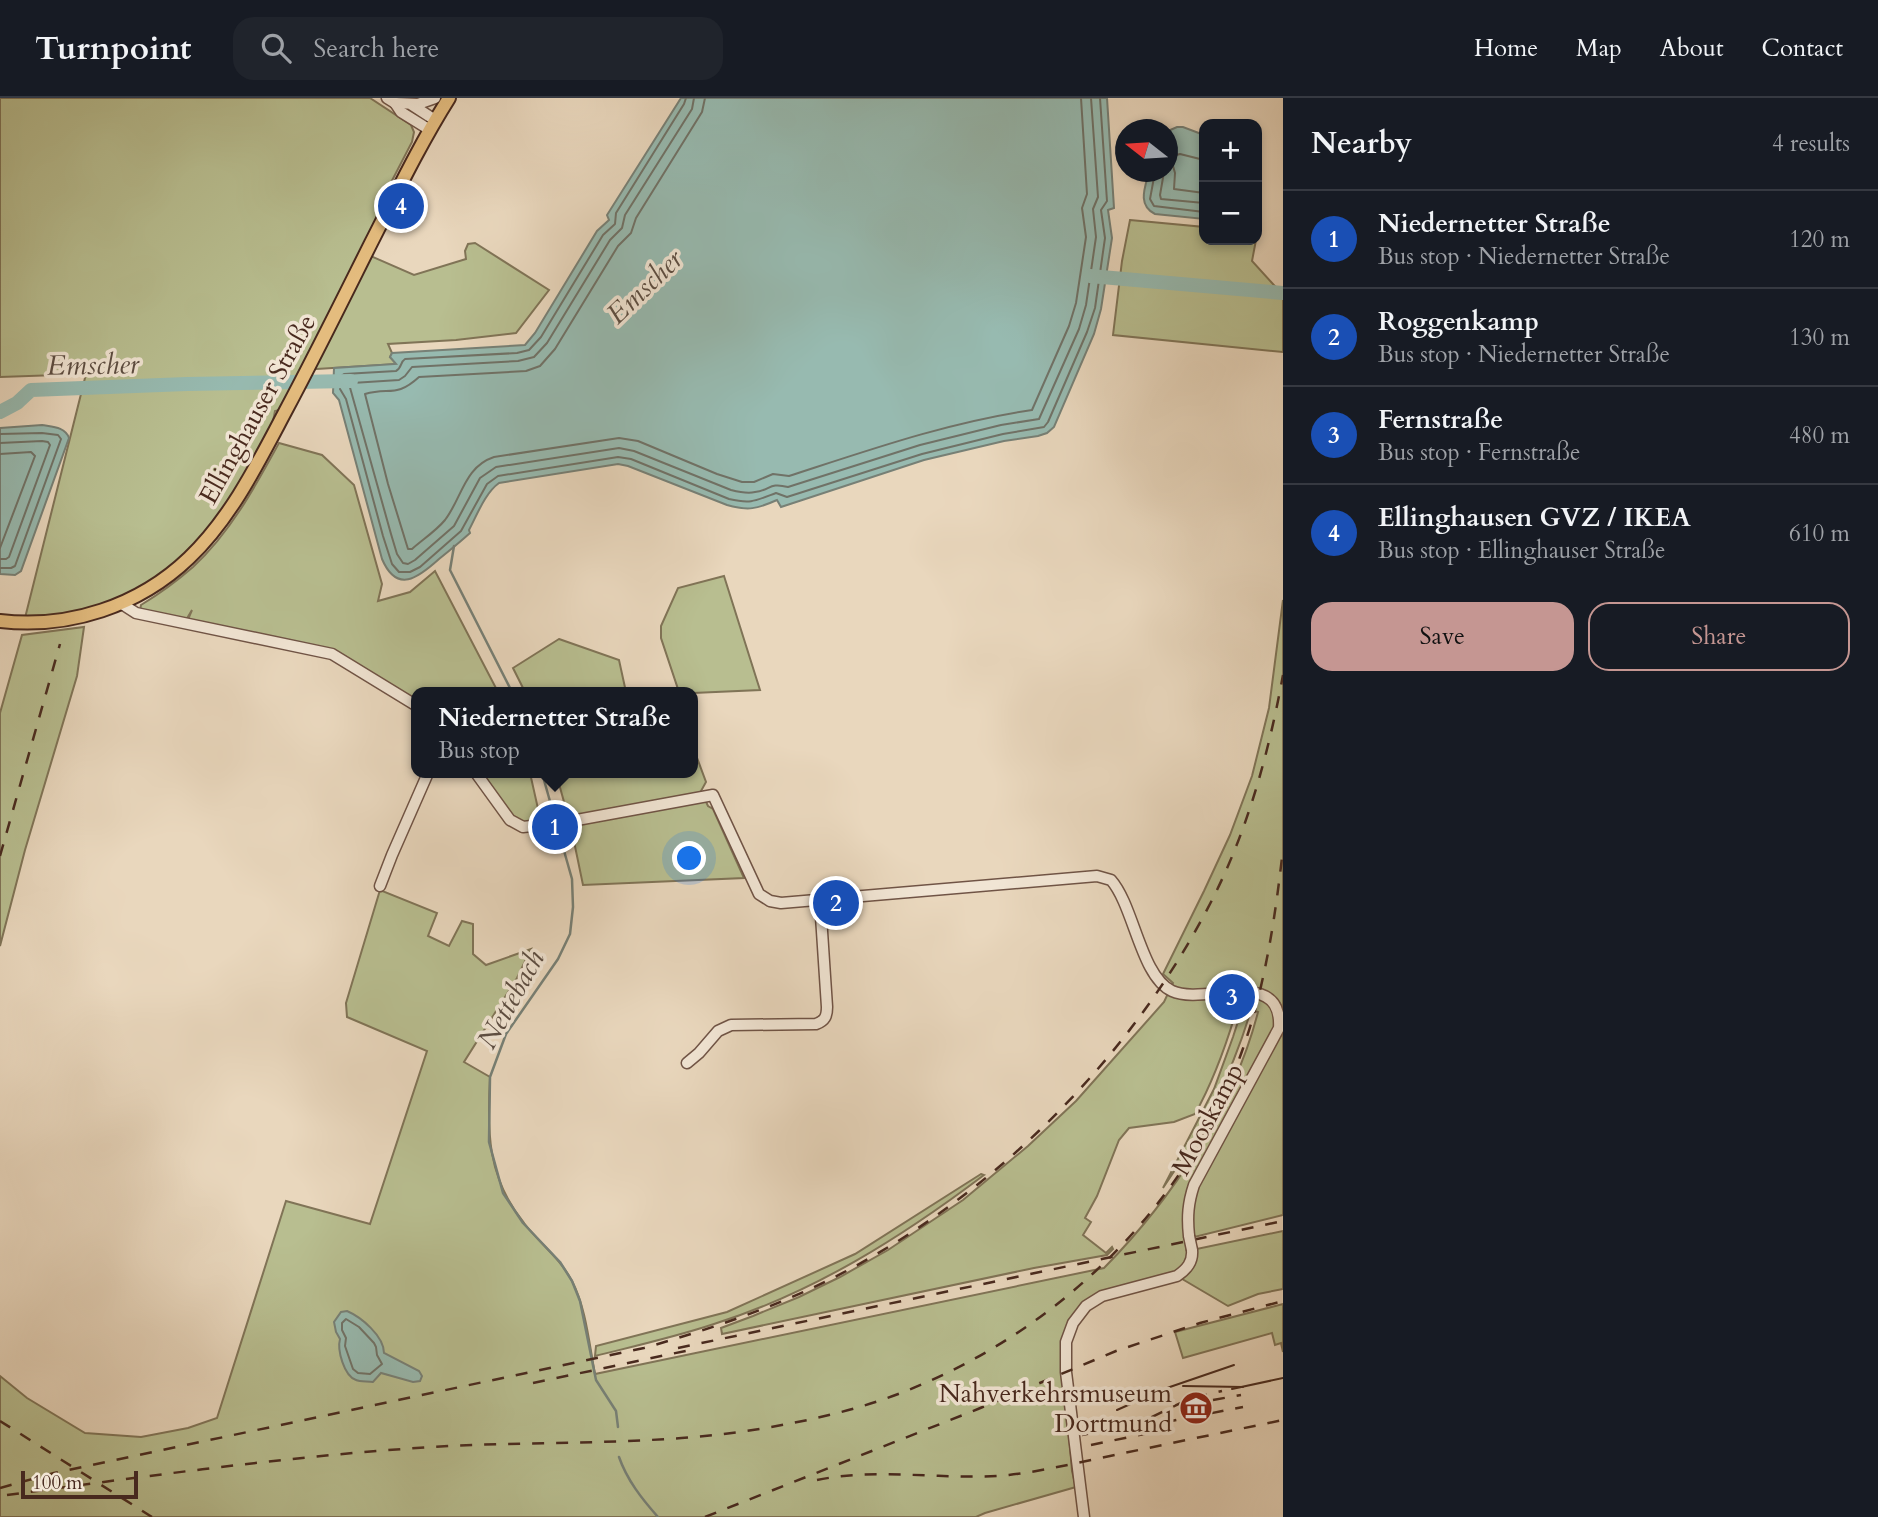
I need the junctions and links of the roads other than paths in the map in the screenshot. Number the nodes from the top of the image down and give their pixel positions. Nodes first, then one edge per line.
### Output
1 (435, 98) edge
2 (449, 98) edge
3 (391, 100) edge
4 (408, 103) junction
5 (432, 125) junction
6 (122, 604) junction
7 (0, 621) edge
8 (411, 702) edge
9 (426, 778) edge
10 (480, 778) edge
11 (380, 886) dead end
12 (820, 901) junction
13 (687, 1063) dead end
14 (1084, 1517) edge

1 - 4 street
2 - 5 main road, Ellinghauser Straße
3 - 4 street
3 - 5 street
4 - 5 street
5 - 6 main road, Ellinghauser Straße
6 - 7 main road, Ellinghauser Straße
6 - 8 street
9 - 11 street
10 - 12 street
12 - 13 street
12 - 14 street, Mooskamp, bridge

